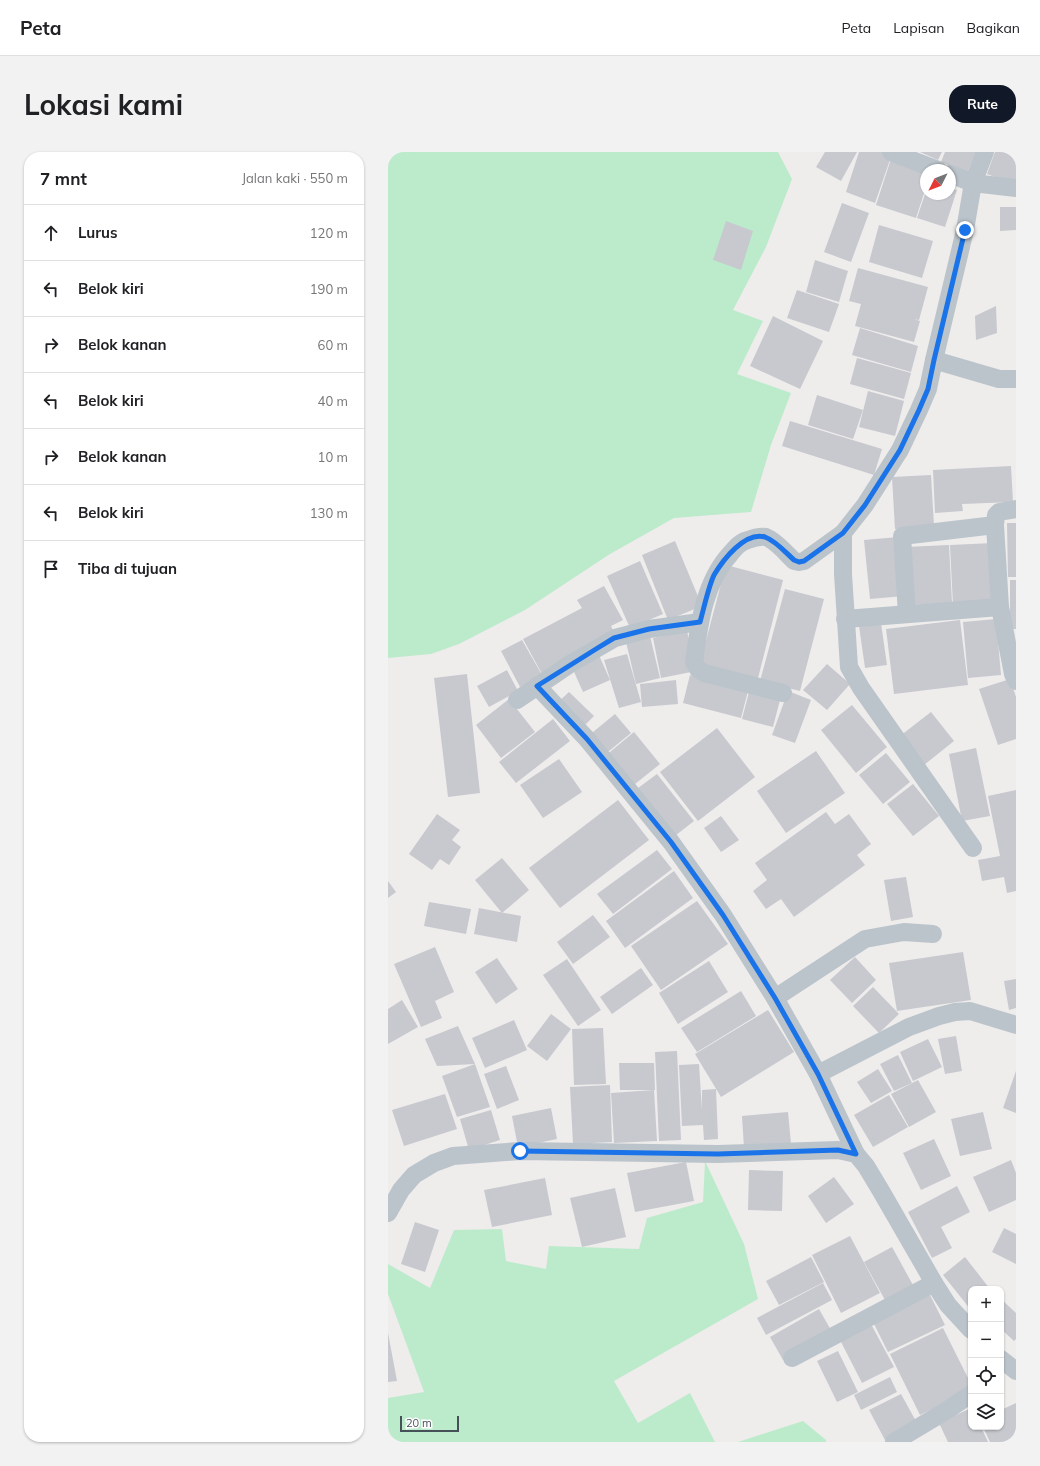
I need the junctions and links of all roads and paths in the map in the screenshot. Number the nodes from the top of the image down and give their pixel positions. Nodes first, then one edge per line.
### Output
1 (891, 152) edge
2 (985, 152) edge
3 (922, 164) edge
4 (956, 176) edge
5 (973, 183) junction
6 (1016, 188) edge
7 (934, 360) junction
8 (1016, 379) edge
9 (1016, 510) edge
10 (995, 525) junction
11 (843, 533) junction
12 (1000, 607) junction
13 (906, 614) junction
14 (845, 618) junction
15 (700, 622) junction
16 (1016, 680) edge
17 (537, 686) junction
18 (783, 693) dead end
19 (517, 700) dead end
20 (973, 848) dead end
21 (933, 934) dead end
22 (775, 998) junction
23 (1016, 1025) edge
24 (818, 1074) junction
25 (856, 1154) junction
26 (388, 1213) edge
27 (934, 1283) junction
28 (968, 1327) edge
29 (792, 1358) dead end
30 (968, 1396) edge
31 (894, 1442) edge

1 - 3 street
2 - 5 street
4 - 5 street
5 - 6 street
5 - 7 street
7 - 8 street
7 - 11 street
9 - 10 street
10 - 12 street
10 - 13 street
11 - 14 street
11 - 15 street
12 - 13 street
12 - 16 street
13 - 14 street
14 - 20 street
15 - 17 street
15 - 18 street
17 - 19 street
17 - 22 street
21 - 22 street
22 - 24 street
23 - 24 street
24 - 25 street
25 - 26 street
25 - 27 street
27 - 28 street
27 - 29 street
30 - 31 street

